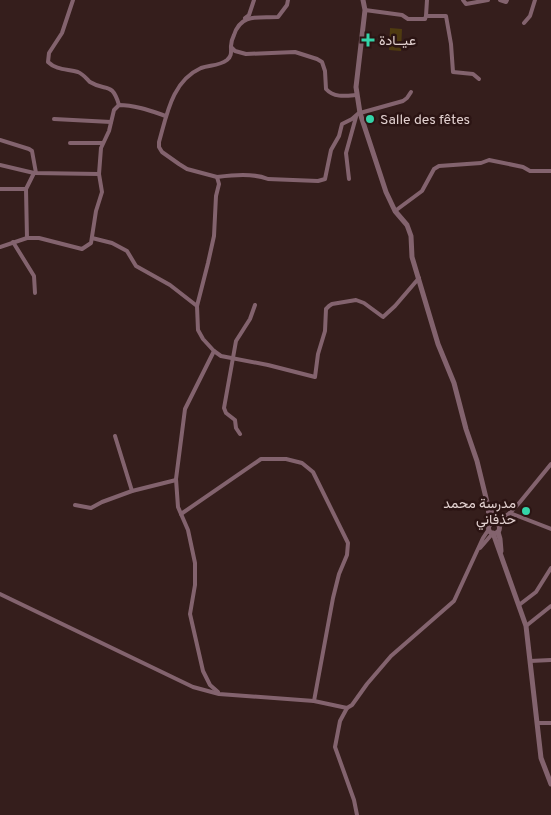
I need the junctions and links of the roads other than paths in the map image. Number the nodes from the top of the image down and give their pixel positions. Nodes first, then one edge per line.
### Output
1 (73, 0) edge
2 (288, 0) edge
3 (363, 0) edge
4 (427, 0) edge
5 (463, 0) edge
6 (488, 0) edge
7 (500, 0) edge
8 (507, 0) edge
9 (534, 0) edge
10 (253, 1) edge
11 (365, 10) junction
12 (251, 16) junction
13 (426, 16) junction
14 (524, 23) dead end
15 (231, 47) junction
16 (241, 53) junction
17 (228, 58) junction
18 (479, 79) dead end
19 (411, 92) dead end
20 (356, 95) junction
21 (119, 105) junction
22 (359, 114) junction
23 (166, 116) junction
24 (54, 119) dead end
25 (111, 122) junction
26 (0, 140) edge
27 (70, 143) dead end
28 (102, 144) junction
29 (0, 165) edge
30 (551, 171) edge
31 (35, 173) junction
32 (99, 174) junction
33 (217, 177) junction
34 (349, 179) dead end
35 (0, 189) edge
36 (26, 189) junction
37 (394, 210) junction
38 (26, 238) junction
39 (92, 238) junction
40 (13, 242) junction
41 (0, 247) edge
42 (418, 278) junction
43 (35, 293) dead end
44 (256, 305) dead end
45 (197, 306) junction
46 (214, 351) junction
47 (232, 359) junction
48 (240, 434) dead end
49 (115, 436) dead end
50 (551, 464) edge
51 (176, 480) junction
52 (132, 491) junction
53 (75, 506) dead end
54 (181, 514) junction
55 (509, 514) junction
56 (495, 526) junction
57 (551, 529) edge
58 (487, 540) junction
59 (495, 542) junction
60 (501, 551) junction
61 (478, 552) junction
62 (551, 568) edge
63 (0, 594) edge
64 (519, 605) junction
65 (551, 606) edge
66 (526, 626) junction
67 (551, 660) edge
68 (530, 661) junction
69 (210, 685) junction
70 (206, 691) junction
71 (219, 694) junction
72 (314, 701) junction
73 (347, 708) junction
74 (537, 723) junction
75 (551, 723) edge
76 (551, 765) edge
77 (544, 768) junction
78 (551, 784) edge
79 (357, 815) edge

1 - 21 street
2 - 12 street
3 - 11 street
4 - 13 street
5 - 6 street
7 - 8 street
9 - 14 street
10 - 12 street
11 - 13 street
11 - 20 street
12 - 15 street
13 - 18 street
15 - 16 street
15 - 17 street
16 - 17 street
16 - 20 street
17 - 23 street
19 - 22 street
20 - 22 street
21 - 23 street
21 - 25 street
22 - 33 street
22 - 34 street
22 - 37 street
23 - 33 street
24 - 25 street
25 - 28 street
26 - 31 street
27 - 28 street
28 - 32 street
29 - 31 street
30 - 37 street
31 - 32 street
31 - 36 street
32 - 39 street
33 - 45 street
35 - 36 street
36 - 38 street
37 - 42 street
38 - 39 street
38 - 40 street
39 - 45 street
40 - 41 street
40 - 43 street
42 - 47 street
42 - 56 street
44 - 47 street
45 - 46 street
46 - 47 street
46 - 51 street
47 - 48 street
49 - 52 street
50 - 55 street
51 - 52 street
51 - 54 street
52 - 53 street
54 - 69 street
54 - 72 street
55 - 56 street
55 - 56 street
55 - 57 street
56 - 58 street
56 - 59 street
56 - 60 street
56 - 61 street
58 - 59 street
58 - 61 street
59 - 60 street
60 - 64 street
61 - 73 street
62 - 64 street
63 - 70 street
64 - 66 street
65 - 66 street
66 - 68 street
67 - 68 street
68 - 74 street
69 - 70 street
69 - 71 street
70 - 71 street
71 - 72 street
72 - 73 street
73 - 79 street
74 - 75 street
74 - 77 street
76 - 77 street
77 - 78 street

